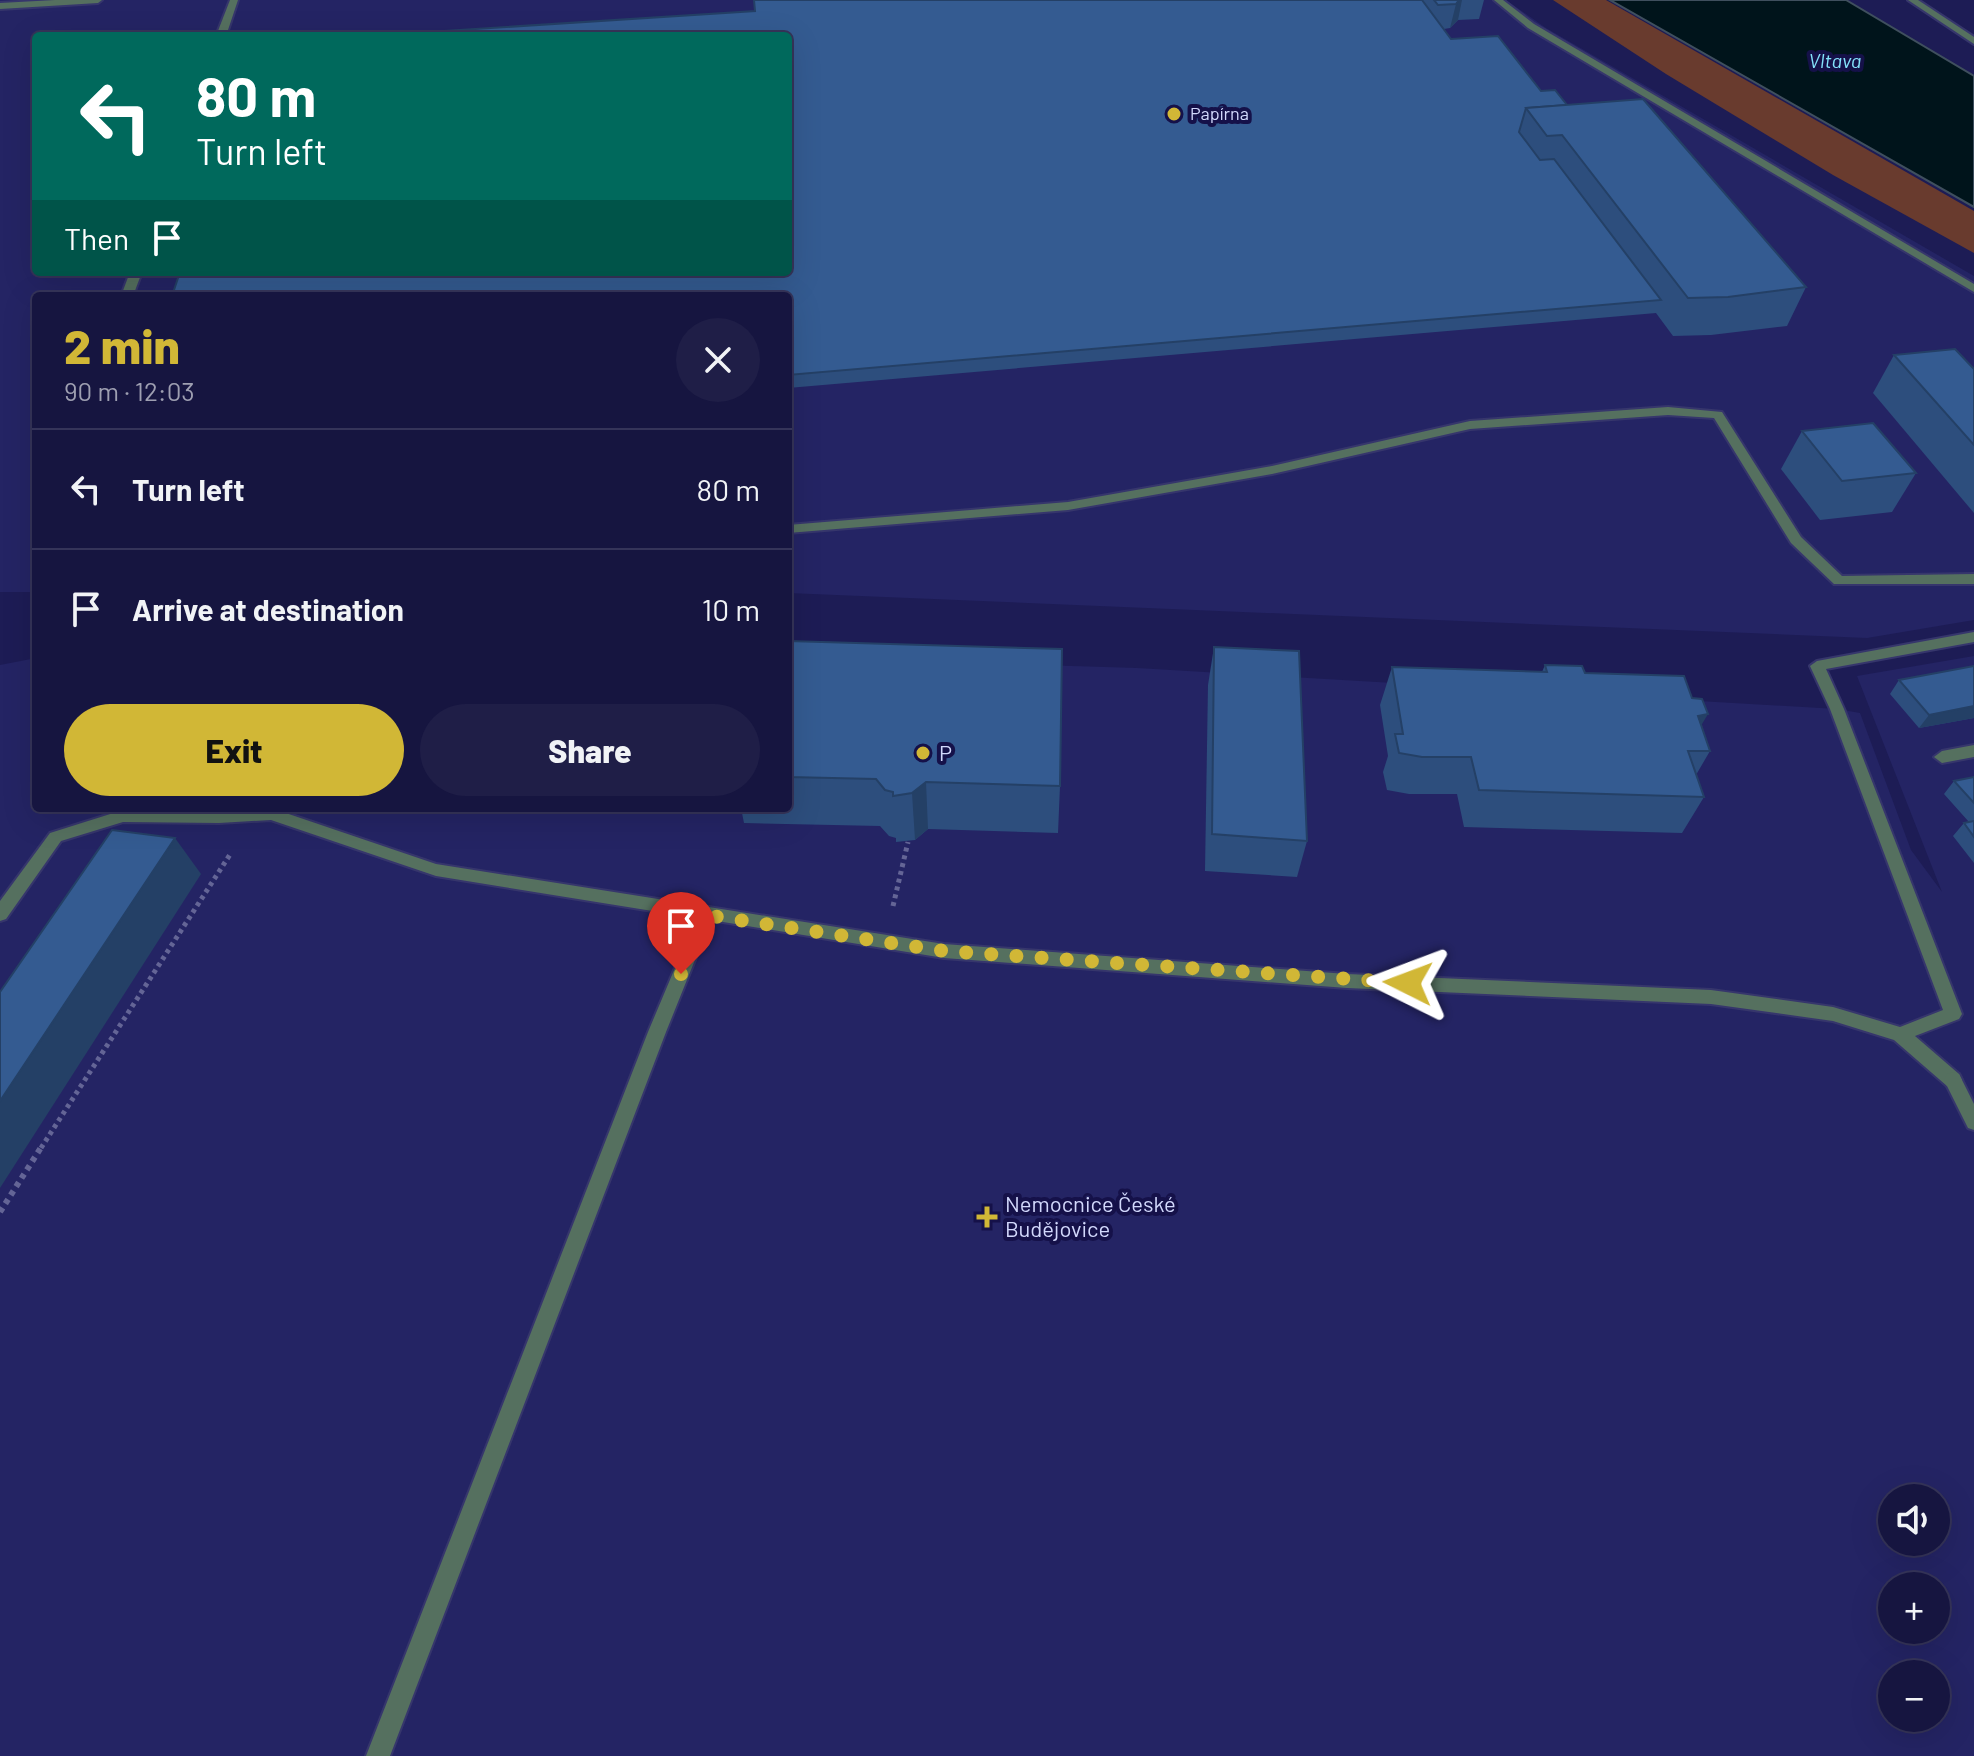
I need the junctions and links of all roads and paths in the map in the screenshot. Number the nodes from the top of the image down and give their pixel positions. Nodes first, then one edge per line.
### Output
1 (98, 0) edge
2 (234, 0) edge
3 (1498, 0) edge
4 (1912, 0) edge
5 (0, 6) edge
6 (222, 32) edge
7 (1974, 41) edge
8 (1974, 289) edge
9 (792, 529) edge
10 (1974, 579) edge
11 (1974, 637) edge
12 (1974, 751) edge
13 (1942, 757) dead end
14 (262, 812) edge
15 (269, 812) edge
16 (273, 812) edge
17 (908, 842) edge
18 (0, 914) edge
19 (705, 915) junction
20 (884, 942) junction
21 (1900, 1034) junction
22 (1974, 1122) edge
23 (0, 1212) edge
24 (378, 1756) edge

1 - 5 street
2 - 6 street
3 - 8 street
4 - 7 street
9 - 10 street
11 - 21 street
12 - 13 street
14 - 18 street
15 - 23 path
16 - 19 street
17 - 20 path
19 - 20 street
19 - 24 street
20 - 21 street
21 - 22 street

